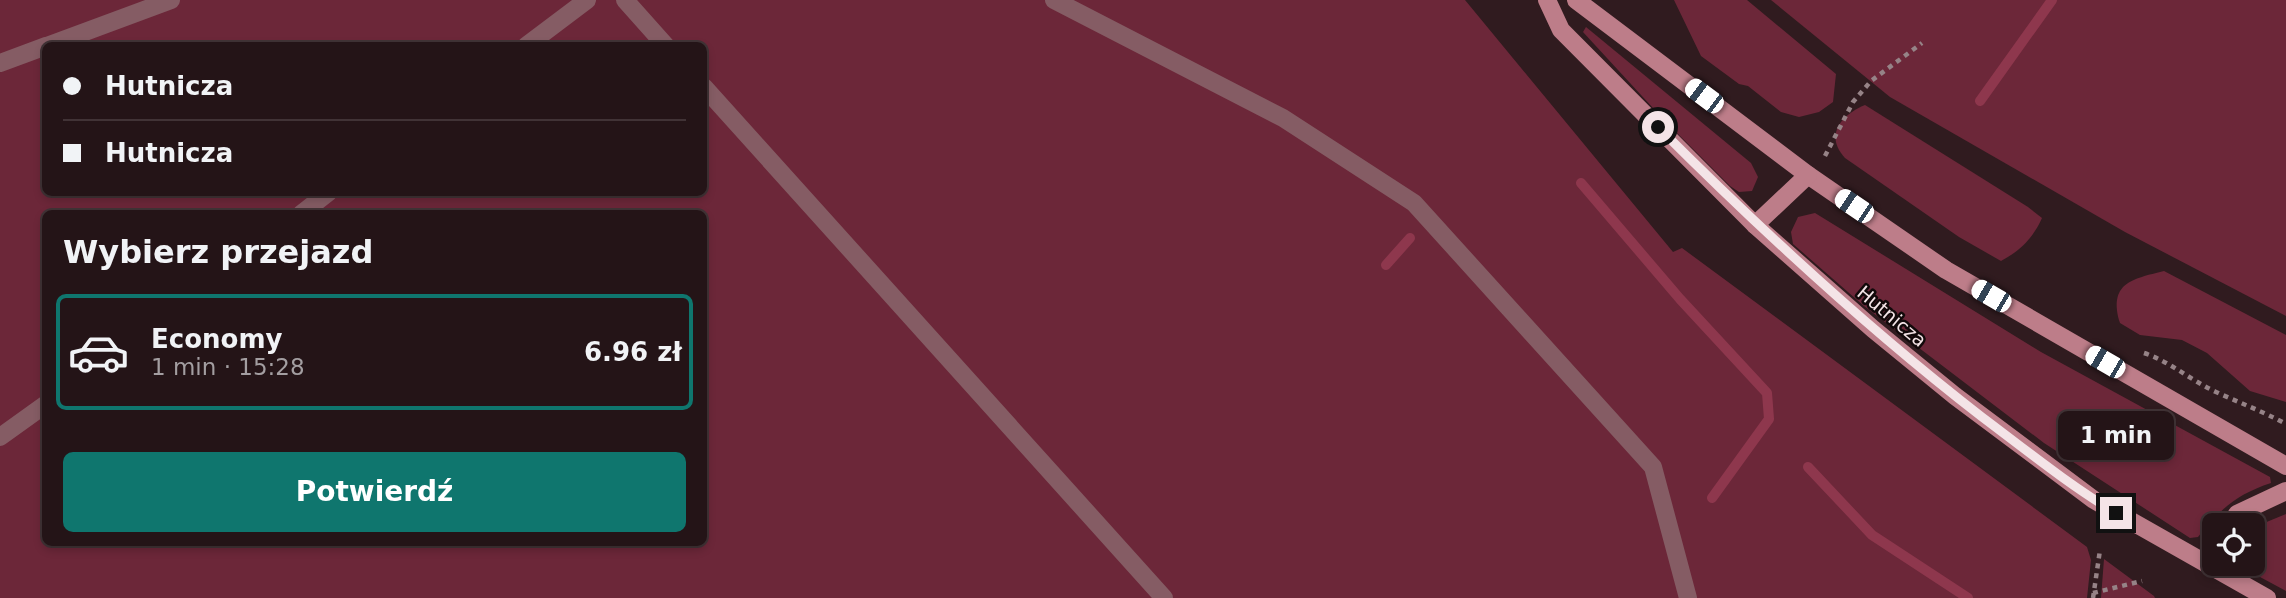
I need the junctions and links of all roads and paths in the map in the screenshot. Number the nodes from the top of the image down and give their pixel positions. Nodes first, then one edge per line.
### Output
1 (171, 0) edge
2 (587, 0) edge
3 (625, 0) edge
4 (1054, 0) edge
5 (1546, 0) edge
6 (1576, 0) edge
7 (57, 42) edge
8 (531, 42) edge
9 (662, 42) edge
10 (1922, 43) dead end
11 (42, 47) edge
12 (0, 63) edge
13 (707, 90) edge
14 (1808, 175) junction
15 (324, 196) edge
16 (306, 210) edge
17 (1755, 225) junction
18 (42, 407) edge
19 (0, 438) edge
20 (2286, 466) edge
21 (2286, 491) edge
22 (2239, 513) edge
23 (2100, 550) dead end
24 (2202, 563) edge
25 (2226, 576) edge
26 (2142, 580) dead end
27 (2093, 596) edge
28 (1164, 598) edge
29 (1688, 598) edge
30 (2267, 598) edge

1 - 7 lane
2 - 8 lane
3 - 9 lane
4 - 29 lane
5 - 17 main road, Hutnicza
6 - 14 main road
10 - 14 path
11 - 12 lane
13 - 28 lane
14 - 17 main road
14 - 20 main road
15 - 16 lane
17 - 24 main road, Hutnicza
18 - 19 lane
21 - 22 main road
23 - 27 path
25 - 30 main road, Hutnicza
26 - 27 path

